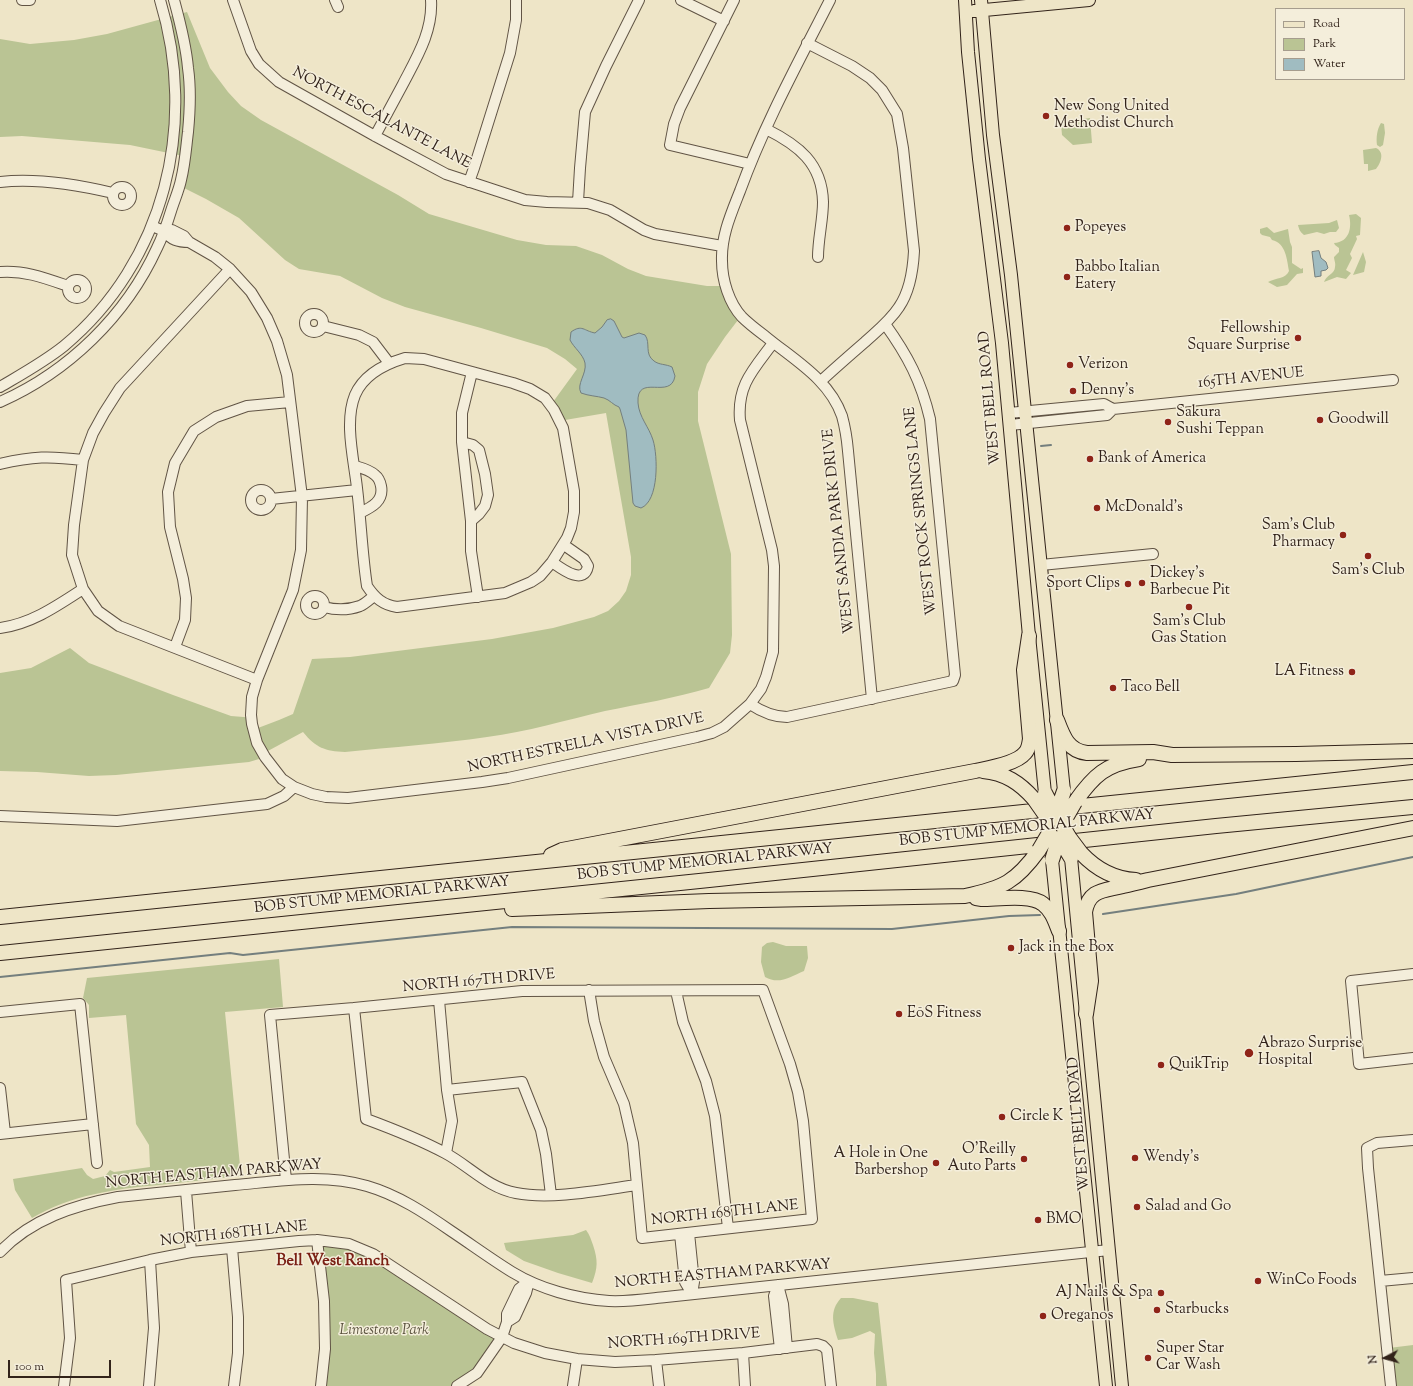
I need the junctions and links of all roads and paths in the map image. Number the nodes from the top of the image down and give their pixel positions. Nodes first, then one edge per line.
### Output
1 (22, 0) edge
2 (30, 0) edge
3 (160, 0) edge
4 (174, 0) edge
5 (233, 0) edge
6 (431, 0) edge
7 (516, 0) edge
8 (640, 0) edge
9 (681, 0) edge
10 (734, 0) edge
11 (830, 0) edge
12 (1088, 0) edge
13 (981, 3) edge
14 (965, 4) edge
15 (724, 21) junction
16 (808, 43) junction
17 (766, 129) junction
18 (375, 136) junction
19 (750, 164) junction
20 (0, 182) edge
21 (469, 182) junction
22 (113, 193) dead end
23 (1000, 200) junction
24 (578, 202) junction
25 (984, 202) junction
26 (152, 226) junction
27 (164, 231) junction
28 (722, 246) junction
29 (818, 257) dead end
30 (230, 270) junction
31 (0, 272) edge
32 (68, 286) dead end
33 (885, 324) junction
34 (323, 326) dead end
35 (773, 343) junction
36 (389, 363) junction
37 (472, 372) junction
38 (1393, 380) dead end
39 (820, 381) junction
40 (0, 382) edge
41 (0, 386) edge
42 (3, 400) edge
43 (290, 402) junction
44 (1025, 418) junction
45 (1009, 419) junction
46 (462, 442) junction
47 (84, 460) junction
48 (0, 464) edge
49 (355, 466) junction
50 (357, 490) junction
51 (302, 497) junction
52 (271, 499) dead end
53 (360, 513) junction
54 (471, 521) junction
55 (565, 542) junction
56 (1153, 554) dead end
57 (552, 562) junction
58 (1041, 566) junction
59 (83, 589) junction
60 (374, 596) junction
61 (478, 597) junction
62 (324, 607) dead end
63 (0, 628) edge
64 (1029, 636) junction
65 (176, 647) junction
66 (257, 680) junction
67 (872, 699) junction
68 (750, 704) junction
69 (1057, 720) junction
70 (1413, 751) edge
71 (1172, 755) junction
72 (975, 771) junction
73 (1413, 772) edge
74 (294, 787) junction
75 (1064, 791) joint
76 (1045, 793) joint
77 (1413, 807) edge
78 (0, 816) edge
79 (1058, 826) junction
80 (1413, 828) edge
81 (1078, 858) junction
82 (1052, 860) joint
83 (523, 864) junction
84 (1148, 880) junction
85 (965, 896) junction
86 (0, 917) edge
87 (326, 919) junction
88 (1059, 931) junction
89 (0, 953) edge
90 (1413, 974) edge
91 (589, 990) junction
92 (676, 991) junction
93 (439, 1000) junction
94 (354, 1008) junction
95 (0, 1012) edge
96 (1086, 1014) junction
97 (1071, 1041) junction
98 (1413, 1058) edge
99 (0, 1088) edge
100 (447, 1090) junction
101 (1096, 1123) junction
102 (93, 1124) junction
103 (1080, 1124) junction
104 (2, 1134) edge
105 (1413, 1140) edge
106 (446, 1153) junction
107 (98, 1163) dead end
108 (286, 1180) junction
109 (637, 1185) junction
110 (1102, 1186) junction
111 (186, 1190) junction
112 (551, 1196) junction
113 (812, 1219) joint
114 (728, 1228) junction
115 (685, 1234) junction
116 (317, 1240) junction
117 (1, 1248) edge
118 (232, 1248) junction
119 (1108, 1250) junction
120 (1092, 1251) junction
121 (191, 1252) junction
122 (150, 1260) junction
123 (1413, 1278) edge
124 (529, 1280) junction
125 (1380, 1281) junction
126 (778, 1285) junction
127 (692, 1294) junction
128 (502, 1337) junction
129 (784, 1348) junction
130 (743, 1353) junction
131 (577, 1359) junction
132 (656, 1360) junction
133 (64, 1386) edge
134 (149, 1386) edge
135 (234, 1386) edge
136 (321, 1386) edge
137 (457, 1386) edge
138 (573, 1386) edge
139 (659, 1386) edge
140 (745, 1386) edge
141 (831, 1386) edge
142 (1106, 1386) edge
143 (1122, 1386) edge
144 (1391, 1386) edge

1 - 2 street
3 - 26 street
4 - 27 street
5 - 18 street, NORTH ESCALANTE LANE
6 - 18 street
7 - 21 street
8 - 24 street
9 - 15 street
10 - 15 street
11 - 16 street, WEST SANDIA PARK DRIVE
12 - 13 main road
13 - 14 main road
13 - 23 main road, WEST BELL ROAD
14 - 25 main road, WEST BELL ROAD
15 - 19 street
16 - 17 street, WEST SANDIA PARK DRIVE
16 - 33 street
17 - 19 street, WEST SANDIA PARK DRIVE
17 - 29 street
18 - 21 street, NORTH ESCALANTE LANE
19 - 28 street, WEST SANDIA PARK DRIVE
20 - 22 street
21 - 24 street, NORTH ESCALANTE LANE
23 - 25 main road
23 - 44 main road, WEST BELL ROAD
24 - 28 street, NORTH ESCALANTE LANE
25 - 45 main road, WEST BELL ROAD
26 - 27 street, NORTH ESTRELLA VISTA DRIVE
26 - 41 street
27 - 30 street, NORTH ESTRELLA VISTA DRIVE
27 - 42 street
28 - 35 street, WEST SANDIA PARK DRIVE
30 - 43 street, NORTH ESTRELLA VISTA DRIVE
30 - 47 street
31 - 32 street
33 - 39 street
33 - 67 street, WEST ROCK SPRINGS LANE
34 - 36 street
35 - 39 street, WEST SANDIA PARK DRIVE
35 - 68 street, NORTH ESTRELLA VISTA DRIVE
36 - 37 street
36 - 49 street
37 - 46 street
37 - 55 street
38 - 44 street, 165TH AVENUE
39 - 67 street, WEST SANDIA PARK DRIVE
40 - 41 street
41 - 42 street
43 - 51 street, NORTH ESTRELLA VISTA DRIVE
43 - 65 street
44 - 45 street, 165TH AVENUE
44 - 58 main road, WEST BELL ROAD
45 - 64 main road, WEST BELL ROAD
46 - 54 street
46 - 54 street
47 - 48 street
47 - 59 street
49 - 50 street
49 - 53 street
50 - 51 street
50 - 53 street
51 - 52 street
51 - 66 street, NORTH ESTRELLA VISTA DRIVE
53 - 60 street
54 - 61 street
55 - 57 street
55 - 57 street
56 - 58 street
57 - 61 street
58 - 69 main road, WEST BELL ROAD
59 - 63 street
59 - 65 street
60 - 61 street
60 - 62 street
64 - 72 highway
64 - 76 main road, WEST BELL ROAD
65 - 66 street
66 - 74 street, NORTH ESTRELLA VISTA DRIVE
67 - 68 street
68 - 74 street, NORTH ESTRELLA VISTA DRIVE
69 - 71 highway
69 - 75 main road, WEST BELL ROAD
70 - 71 highway
71 - 79 highway, bridge
72 - 79 highway, bridge
72 - 83 highway
73 - 83 highway, BOB STUMP MEMORIAL PARKWAY
74 - 78 street
75 - 79 highway, bridge
76 - 79 highway, bridge
77 - 87 highway, BOB STUMP MEMORIAL PARKWAY
79 - 81 highway, bridge
79 - 82 highway, bridge
79 - 85 highway, bridge
80 - 84 highway
81 - 84 highway
81 - 96 main road, WEST BELL ROAD
82 - 88 main road, WEST BELL ROAD
83 - 86 highway, BOB STUMP MEMORIAL PARKWAY
84 - 96 highway
85 - 87 highway
85 - 88 highway
87 - 89 highway, BOB STUMP MEMORIAL PARKWAY
88 - 97 main road, WEST BELL ROAD
90 - 98 street
91 - 92 street, NORTH 167TH DRIVE
91 - 93 street, NORTH 167TH DRIVE
91 - 109 street
92 - 113 street, NORTH 167TH DRIVE
92 - 114 street
93 - 94 street, NORTH 167TH DRIVE
93 - 100 street
94 - 106 street
94 - 108 street, NORTH 167TH DRIVE
95 - 102 street
96 - 101 main road, WEST BELL ROAD
97 - 101 main road
97 - 103 main road, WEST BELL ROAD
99 - 104 street
100 - 106 street
100 - 112 street
101 - 110 main road, WEST BELL ROAD
102 - 104 street
102 - 107 street
103 - 110 main road
103 - 120 main road, WEST BELL ROAD
105 - 125 street
106 - 112 street
108 - 111 street, NORTH EASTHAM PARKWAY
108 - 124 street, NORTH EASTHAM PARKWAY
109 - 112 street
109 - 115 street, NORTH 168TH LANE
110 - 119 main road, WEST BELL ROAD
111 - 117 street, NORTH EASTHAM PARKWAY
111 - 121 street
113 - 114 street, NORTH 168TH LANE
114 - 115 street, NORTH 168TH LANE
115 - 127 street
116 - 118 street, NORTH 168TH LANE
116 - 128 street, NORTH 168TH LANE
116 - 136 street
118 - 121 street, NORTH 168TH LANE
118 - 135 street
119 - 120 street, NORTH EASTHAM PARKWAY
119 - 143 main road, WEST BELL ROAD
120 - 126 street, NORTH EASTHAM PARKWAY
120 - 142 main road, WEST BELL ROAD
121 - 122 street, NORTH 168TH LANE
122 - 133 street, NORTH 168TH LANE
122 - 134 street
123 - 125 street
124 - 127 street, NORTH EASTHAM PARKWAY
124 - 128 street
125 - 144 street
126 - 127 street, NORTH EASTHAM PARKWAY
126 - 129 street
128 - 131 street, NORTH 169TH DRIVE
128 - 137 street
129 - 130 street, NORTH 169TH DRIVE
129 - 141 street, NORTH 169TH DRIVE
130 - 132 street, NORTH 169TH DRIVE
130 - 140 street
131 - 132 street, NORTH 169TH DRIVE
131 - 138 street
132 - 139 street

